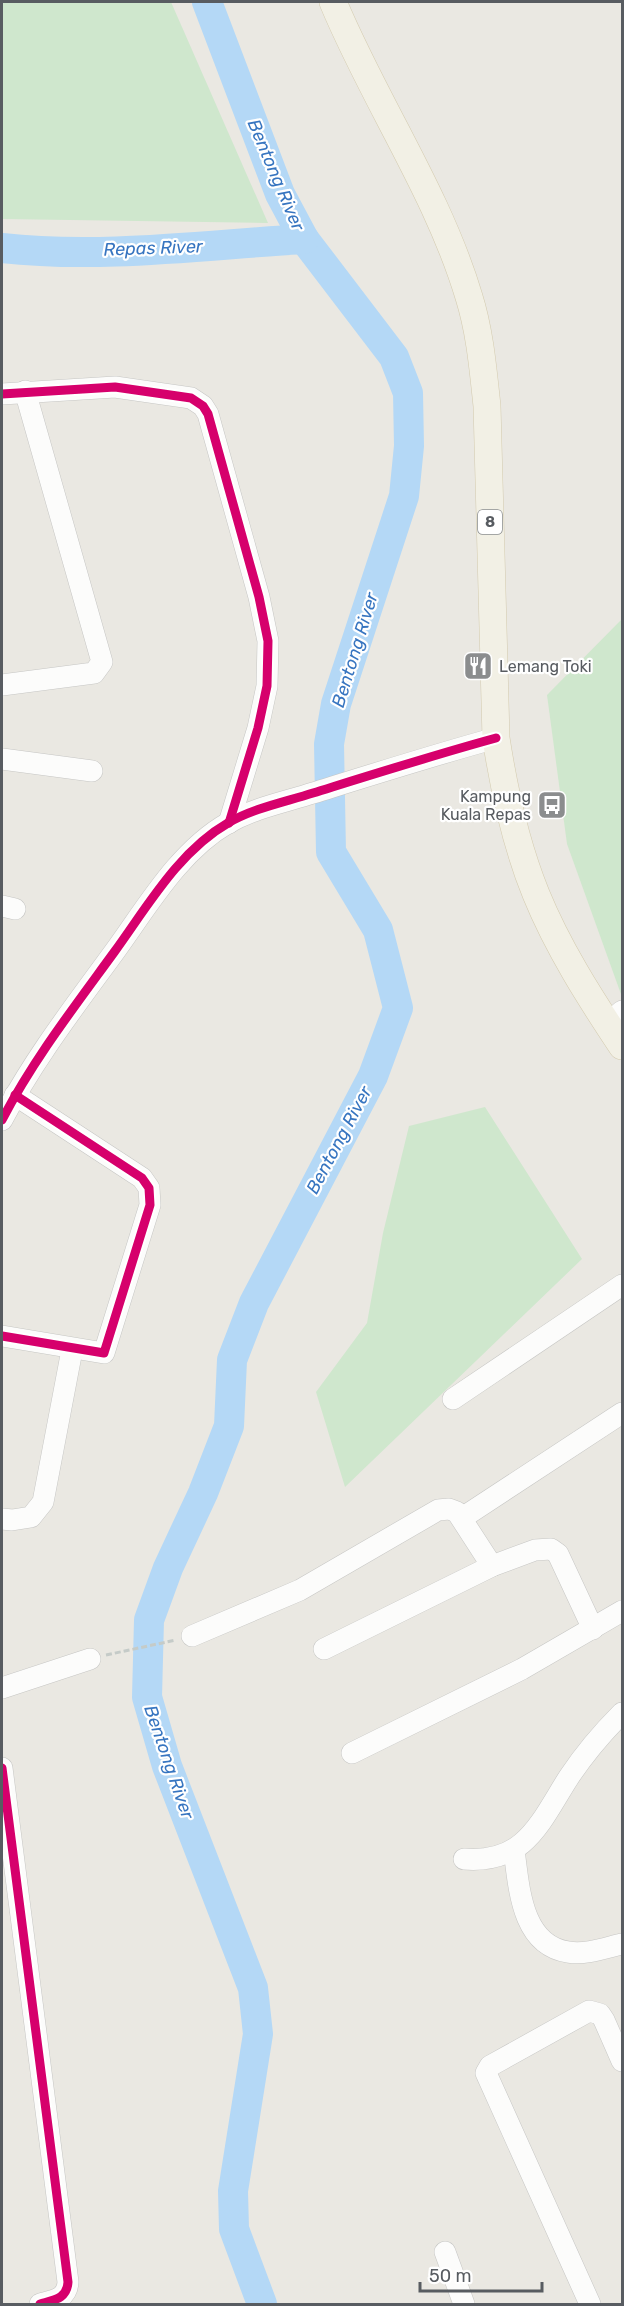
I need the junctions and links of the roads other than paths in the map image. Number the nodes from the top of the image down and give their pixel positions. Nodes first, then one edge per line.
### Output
1 (333, 2) edge
2 (25, 391) junction
3 (2, 394) edge
4 (2, 685) edge
5 (496, 738) junction
6 (2, 759) edge
7 (92, 771) dead end
8 (229, 823) junction
9 (615, 1017) edge
10 (622, 1046) edge
11 (15, 1095) junction
12 (2, 1120) edge
13 (622, 1285) edge
14 (2, 1336) edge
15 (72, 1350) junction
16 (453, 1399) dead end
17 (622, 1413) edge
18 (462, 1518) junction
19 (2, 1519) edge
20 (492, 1566) junction
21 (622, 1611) edge
22 (593, 1629) junction
23 (192, 1636) road end
24 (324, 1649) dead end
25 (90, 1659) road end
26 (2, 1688) edge
27 (622, 1713) edge
28 (352, 1753) dead end
29 (2, 1768) edge
30 (514, 1850) junction
31 (464, 1859) dead end
32 (622, 1944) edge
33 (622, 2061) edge
34 (445, 2252) dead end
35 (40, 2304) edge
36 (464, 2304) edge
37 (590, 2304) edge

1 - 5 main road, 8
2 - 3 street
2 - 4 street
2 - 8 street
5 - 8 street
5 - 9 main road, 8
6 - 7 street
8 - 11 street
9 - 10 main road, 8
11 - 12 street
11 - 15 street
13 - 16 street
14 - 15 street
15 - 19 street
17 - 18 street
18 - 20 street
18 - 23 street
20 - 22 street
20 - 24 street
21 - 22 street
22 - 28 street
25 - 26 street
27 - 30 street
29 - 35 street
30 - 31 street
30 - 32 street
33 - 37 street
34 - 36 street

